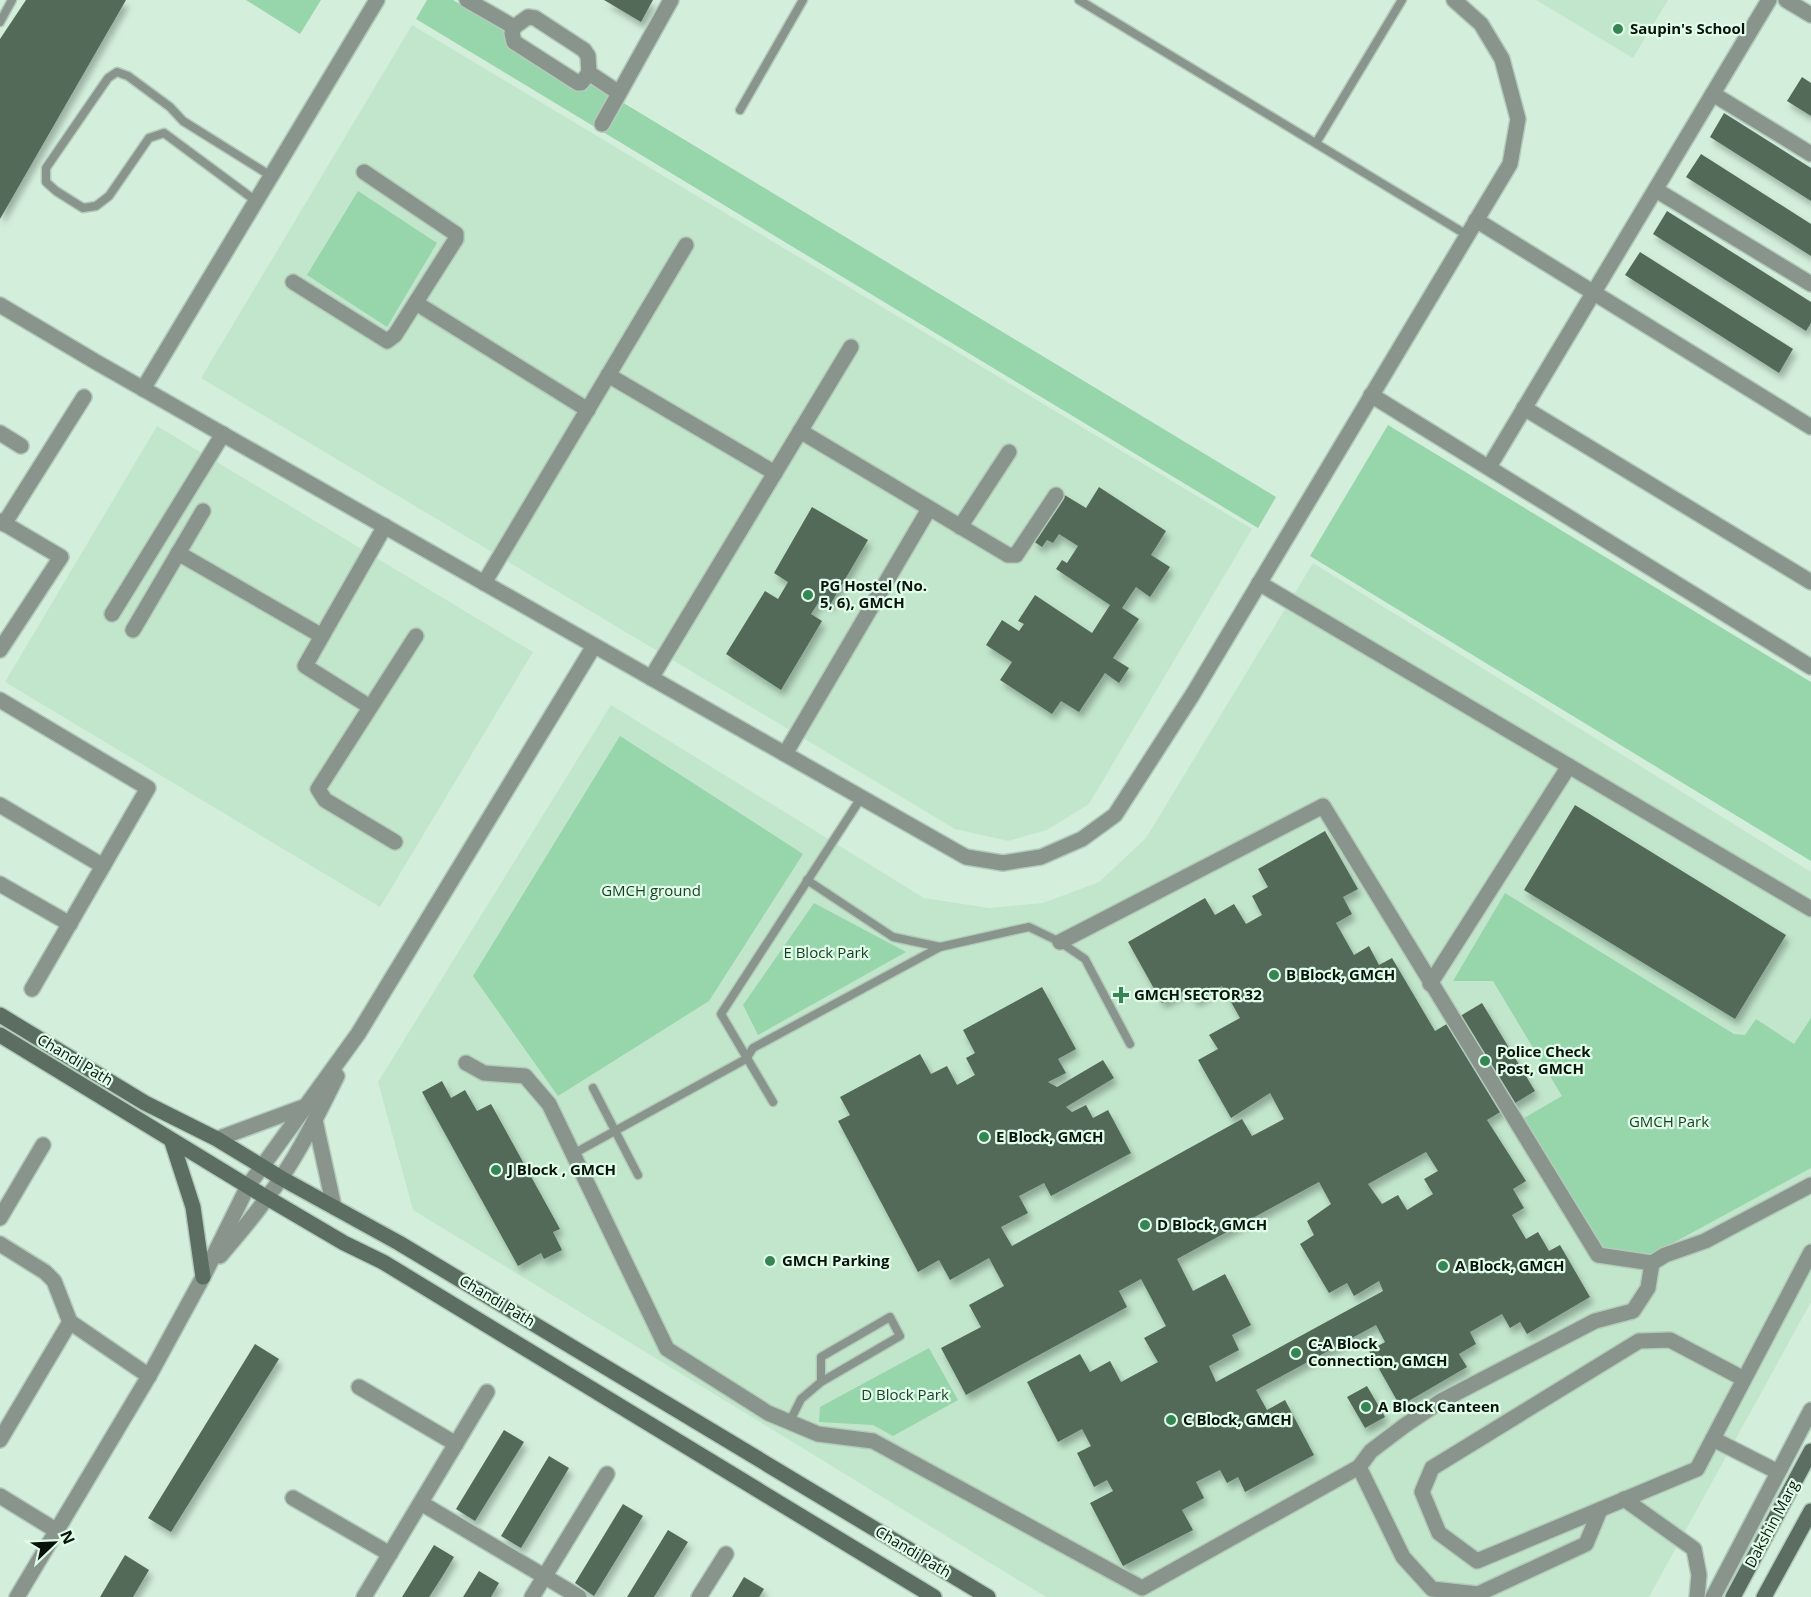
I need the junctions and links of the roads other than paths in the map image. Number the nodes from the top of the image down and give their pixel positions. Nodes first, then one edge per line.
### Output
1 (12, 0) edge
2 (377, 0) edge
3 (467, 0) edge
4 (671, 0) edge
5 (802, 0) edge
6 (1079, 0) edge
7 (1402, 0) edge
8 (1454, 0) edge
9 (1769, 0) edge
10 (1786, 0) edge
11 (1811, 15) edge
12 (0, 21) edge
13 (514, 27) junction
14 (589, 73) junction
15 (619, 93) junction
16 (1713, 94) junction
17 (740, 110) dead end
18 (602, 124) dead end
19 (1316, 143) junction
20 (1811, 153) edge
21 (364, 172) dead end
22 (272, 176) junction
23 (1656, 190) junction
24 (256, 201) junction
25 (1476, 220) junction
26 (1467, 235) junction
27 (686, 245) dead end
28 (293, 282) dead end
29 (1811, 284) edge
30 (1593, 293) junction
31 (416, 303) junction
32 (0, 305) edge
33 (851, 347) dead end
34 (608, 375) junction
35 (143, 389) junction
36 (1371, 395) junction
37 (84, 397) dead end
38 (1524, 408) junction
39 (588, 410) junction
40 (1811, 427) edge
41 (800, 431) junction
42 (0, 433) edge
43 (223, 434) junction
44 (21, 446) dead end
45 (1009, 452) dead end
46 (1489, 466) junction
47 (775, 473) junction
48 (1056, 495) dead end
49 (929, 509) junction
50 (203, 511) dead end
51 (2, 523) edge
52 (385, 526) junction
53 (960, 527) junction
54 (178, 553) junction
55 (1811, 582) edge
56 (484, 583) junction
57 (1259, 583) junction
58 (112, 614) dead end
59 (133, 630) dead end
60 (322, 636) junction
61 (416, 636) dead end
62 (594, 646) junction
63 (0, 650) edge
64 (1811, 667) edge
65 (651, 678) junction
66 (2, 705) edge
67 (370, 707) junction
68 (785, 754) junction
69 (1569, 766) junction
70 (861, 798) junction
71 (0, 805) edge
72 (395, 842) dead end
73 (103, 866) junction
74 (807, 880) junction
75 (0, 884) edge
76 (1811, 909) edge
77 (70, 924) junction
78 (1060, 942) junction
79 (940, 947) junction
80 (1430, 984) junction
81 (32, 989) dead end
82 (0, 1015) edge
83 (358, 1034) junction
84 (0, 1035) edge
85 (1130, 1044) dead end
86 (746, 1059) junction
87 (466, 1064) dead end
88 (593, 1088) dead end
89 (773, 1102) dead end
90 (306, 1106) junction
91 (315, 1120) junction
92 (615, 1130) junction
93 (217, 1139) junction
94 (172, 1142) junction
95 (43, 1145) dead end
96 (573, 1154) junction
97 (262, 1167) junction
98 (638, 1175) dead end
99 (281, 1178) junction
100 (1811, 1185) edge
101 (248, 1186) junction
102 (267, 1198) junction
103 (334, 1207) junction
104 (0, 1218) edge
105 (0, 1244) edge
106 (1811, 1252) edge
107 (1652, 1263) junction
108 (203, 1277) junction
109 (70, 1322) junction
110 (149, 1377) junction
111 (1744, 1379) junction
112 (821, 1382) junction
113 (359, 1387) dead end
114 (487, 1392) dead end
115 (1811, 1410) edge
116 (789, 1423) junction
117 (1713, 1439) junction
118 (0, 1440) edge
119 (456, 1444) junction
120 (1811, 1451) edge
121 (1359, 1467) junction
122 (1778, 1472) junction
123 (607, 1474) dead end
124 (0, 1496) edge
125 (293, 1498) dead end
126 (1624, 1499) junction
127 (421, 1503) junction
128 (1600, 1510) junction
129 (1811, 1511) edge
130 (57, 1531) junction
131 (390, 1554) junction
132 (726, 1554) dead end
133 (544, 1576) junction
134 (16, 1597) edge
135 (364, 1597) edge
136 (532, 1597) edge
137 (579, 1597) edge
138 (699, 1597) edge
139 (934, 1597) edge
140 (988, 1597) edge
141 (1697, 1597) edge
142 (1713, 1597) edge
143 (1733, 1597) edge
144 (1764, 1597) edge

1 - 12 lane
2 - 22 street
3 - 13 street
4 - 15 street
5 - 17 lane
6 - 19 lane
7 - 19 lane
8 - 25 street
9 - 16 street
10 - 11 street
13 - 14 street
13 - 14 street
14 - 15 street
15 - 18 street
16 - 20 street
16 - 23 street
19 - 26 lane
21 - 31 street
22 - 24 street
22 - 24 lane
23 - 29 street
23 - 30 street
24 - 35 street
25 - 26 street
25 - 30 street
26 - 36 street
27 - 34 street
28 - 31 street
30 - 38 street
30 - 40 street
31 - 39 street
32 - 35 street
33 - 41 street
34 - 39 street
34 - 47 street
35 - 43 street
36 - 46 street
36 - 57 street
37 - 51 street
38 - 46 street
38 - 55 street
39 - 56 street
41 - 47 street
41 - 49 street
42 - 44 street
43 - 52 street
43 - 58 street
45 - 53 street
46 - 64 street
47 - 65 street
48 - 53 street
49 - 53 street
49 - 68 street
50 - 54 street
51 - 63 street
52 - 56 street
52 - 60 street
54 - 59 street
54 - 60 street
56 - 62 street
57 - 69 street
57 - 70 street
60 - 67 street
61 - 67 street
62 - 65 street
62 - 83 street
65 - 68 street
66 - 73 street
67 - 72 street
68 - 70 street
69 - 76 street
69 - 80 street
70 - 74 lane
71 - 73 street
73 - 77 street
74 - 79 lane
74 - 86 lane
75 - 77 street
77 - 81 street
78 - 79 lane
78 - 80 street
78 - 85 lane
79 - 86 lane
80 - 107 street
82 - 93 main road, Chandi Path
83 - 90 street
83 - 91 street
84 - 94 main road, Chandi Path
86 - 89 lane
86 - 92 lane
87 - 96 street
88 - 92 lane
90 - 93 street
90 - 97 street
91 - 99 street
91 - 103 street
92 - 96 lane
92 - 98 lane
93 - 97 main road, Chandi Path
94 - 101 main road, Chandi Path
94 - 108 main road
95 - 104 street
96 - 116 street
97 - 99 main road, Chandi Path
97 - 101 street
99 - 102 street
99 - 103 main road, Chandi Path
100 - 107 street
101 - 102 main road, Chandi Path
101 - 108 street
102 - 108 street
102 - 139 main road, Chandi Path
103 - 140 main road, Chandi Path
105 - 109 street
106 - 111 street
107 - 121 street
108 - 110 street
109 - 110 street
109 - 118 street
110 - 130 street
111 - 117 street
111 - 128 street
112 - 112 lane
112 - 116 lane
113 - 119 street
114 - 119 street
115 - 122 street
116 - 121 street
117 - 122 street
117 - 126 street
119 - 127 street
120 - 143 main road, Dakshin Marg
121 - 128 street
122 - 142 street
123 - 133 street
124 - 130 street
125 - 131 street
126 - 128 street
126 - 141 street
127 - 131 street
127 - 133 street
129 - 144 main road, Dakshin Marg
130 - 134 street
131 - 135 street
132 - 138 street
133 - 136 street
133 - 137 street

